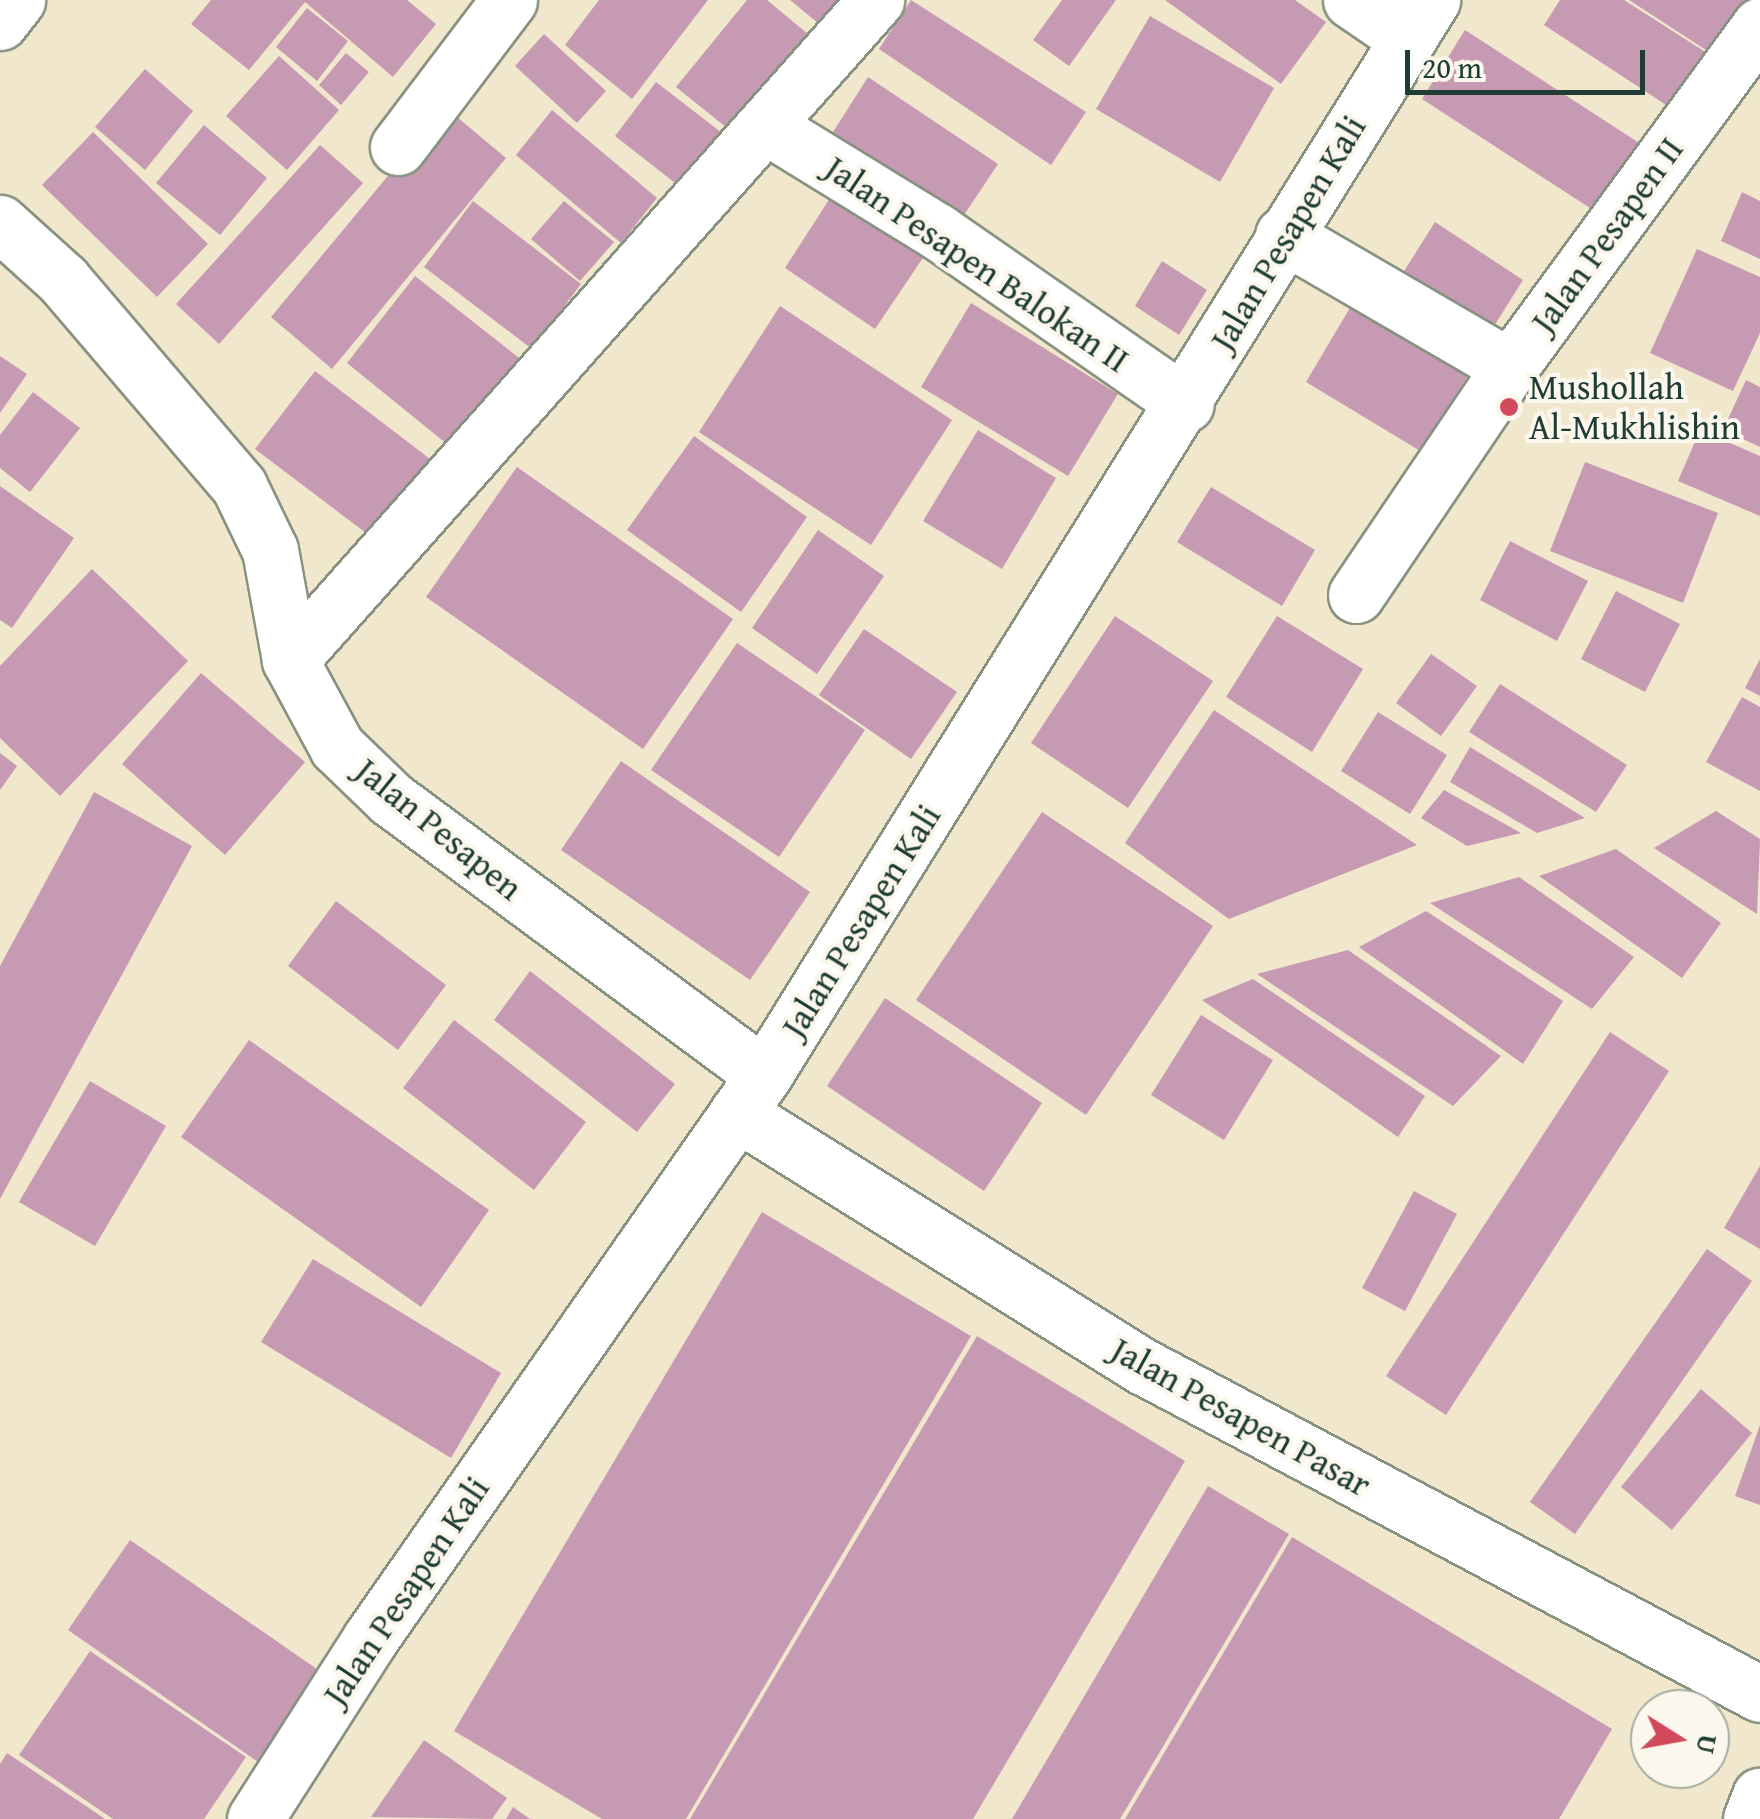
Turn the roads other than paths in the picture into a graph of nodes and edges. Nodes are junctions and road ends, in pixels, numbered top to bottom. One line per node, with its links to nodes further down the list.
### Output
1 (17, 0): 6 (street)
2 (509, 0): 9 (street)
3 (876, 0): 8 (street)
4 (1351, 0): 5 (street)
5 (1420, 20): 11 (street, Jalan Pesapen Kali)
6 (0, 22)
7 (1760, 26): 12 (street, Jalan Pesapen II)
8 (766, 126): 13 (street, Jalan Pesapen Balokan II); 15 (street)
9 (398, 147)
10 (0, 223): 15 (street, Jalan Pesapen)
11 (1283, 235): 12 (street); 13 (street, Jalan Pesapen Kali)
12 (1510, 367): 14 (street, Jalan Pesapen II)
13 (1186, 404): 16 (street, Jalan Pesapen Kali)
14 (1356, 595)
15 (290, 660): 16 (street, Jalan Pesapen)
16 (751, 1094): 17 (street, Jalan Pesapen Pasar); 19 (street, Jalan Pesapen Kali)
17 (1760, 1694)
18 (1760, 1796): 20 (street)
19 (255, 1819)
20 (1751, 1819)

